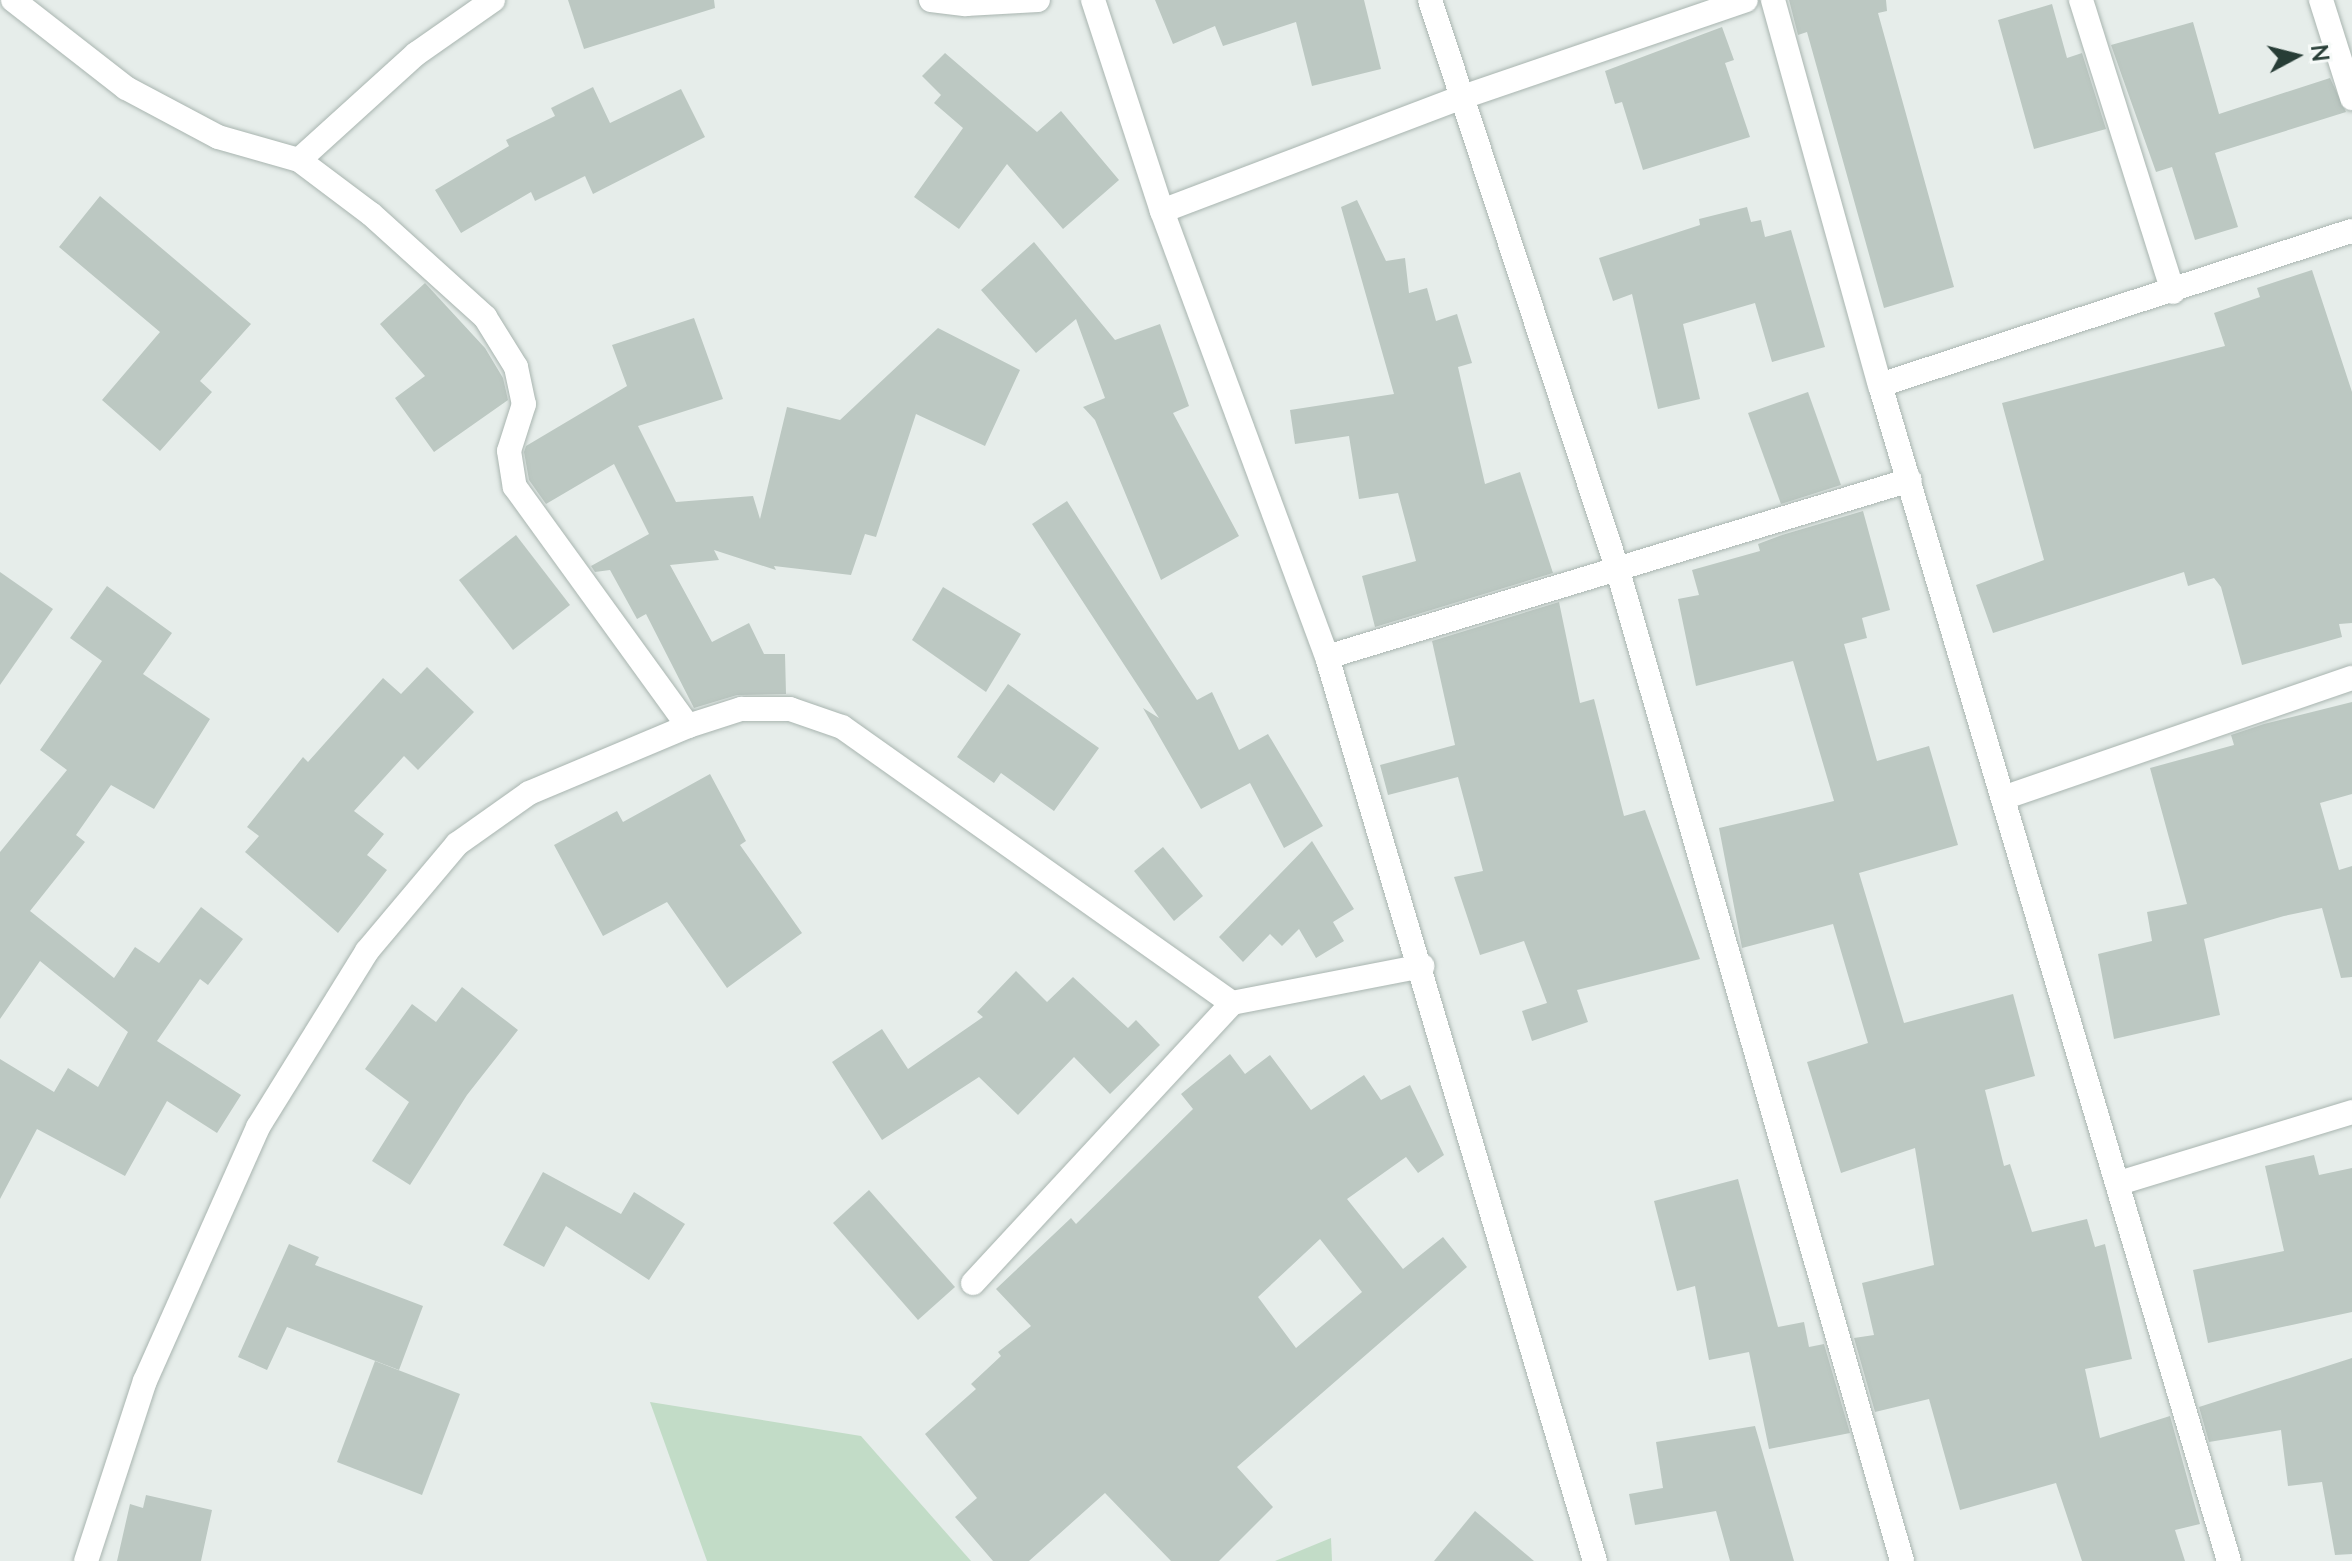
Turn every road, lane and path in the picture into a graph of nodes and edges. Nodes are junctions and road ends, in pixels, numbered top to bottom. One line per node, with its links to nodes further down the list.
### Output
1 (13, 0): 13 (street)
2 (493, 0): 13 (street)
3 (931, 0): 4 (street)
4 (1038, 0)
5 (1093, 0): 14 (street)
6 (1430, 0): 11 (street)
7 (1746, 0): 11 (street)
8 (1773, 0): 17 (street)
9 (2081, 0): 16 (street)
10 (2321, 0): 12 (street)
11 (1460, 98): 14 (street); 19 (street)
12 (2352, 98)
13 (299, 160): 22 (street)
14 (1162, 211): 20 (street)
15 (2352, 231): 16 (street)
16 (2173, 292): 17 (street)
17 (1880, 385): 18 (street)
18 (1910, 480): 19 (street); 23 (street)
19 (1618, 571): 20 (street); 31 (street)
20 (1327, 657): 24 (street)
21 (2352, 678): 23 (street)
22 (688, 726): 25 (street); 29 (street)
23 (2003, 798): 27 (street)
24 (1422, 966): 25 (street); 30 (street)
25 (1232, 1003): 28 (street)
26 (2352, 1112): 27 (street)
27 (2119, 1183): 32 (street)
28 (973, 1283)
29 (86, 1561)
30 (1595, 1561)
31 (1902, 1561)
32 (2229, 1561)

